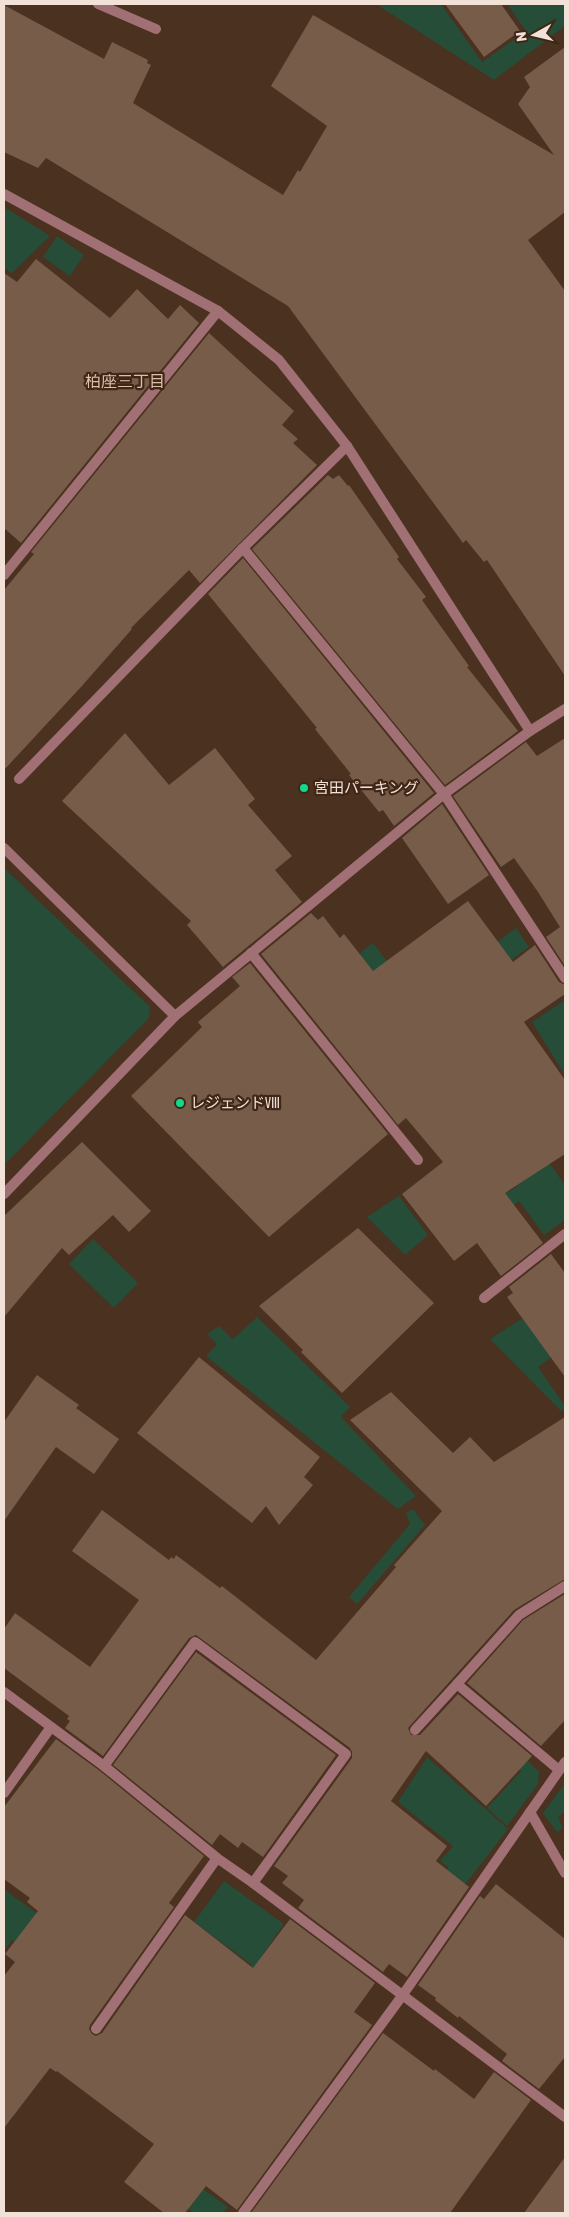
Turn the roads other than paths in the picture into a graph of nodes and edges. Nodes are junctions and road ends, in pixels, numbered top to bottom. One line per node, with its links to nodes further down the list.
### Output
1 (98, 4): 2 (street)
2 (156, 29)
3 (4, 194): 4 (street)
4 (218, 311): 5 (street); 7 (street)
5 (347, 446): 6 (street); 9 (street)
6 (243, 548): 10 (street); 11 (street)
7 (4, 575)
8 (565, 709): 9 (street)
9 (530, 731): 11 (street)
10 (18, 779)
11 (444, 794): 13 (street); 14 (street)
12 (4, 848): 15 (street)
13 (251, 953): 15 (street); 16 (street)
14 (565, 978)
15 (176, 1016): 17 (street)
16 (418, 1160)
17 (4, 1194)
18 (565, 1234): 19 (street)
19 (484, 1298)
20 (565, 1586): 21 (street)
21 (458, 1684): 24 (street); 26 (street)
22 (4, 1692): 23 (street)
23 (51, 1727): 25 (street); 27 (street)
24 (415, 1730)
25 (104, 1766): 29 (street); 31 (street)
26 (562, 1766): 28 (street)
27 (4, 1793)
28 (530, 1812): 30 (street); 32 (street)
29 (217, 1858): 31 (street); 33 (street)
30 (565, 1873)
31 (254, 1883): 32 (street)
32 (402, 1996): 34 (street); 35 (street)
33 (96, 2029)
34 (565, 2117)
35 (243, 2213)

